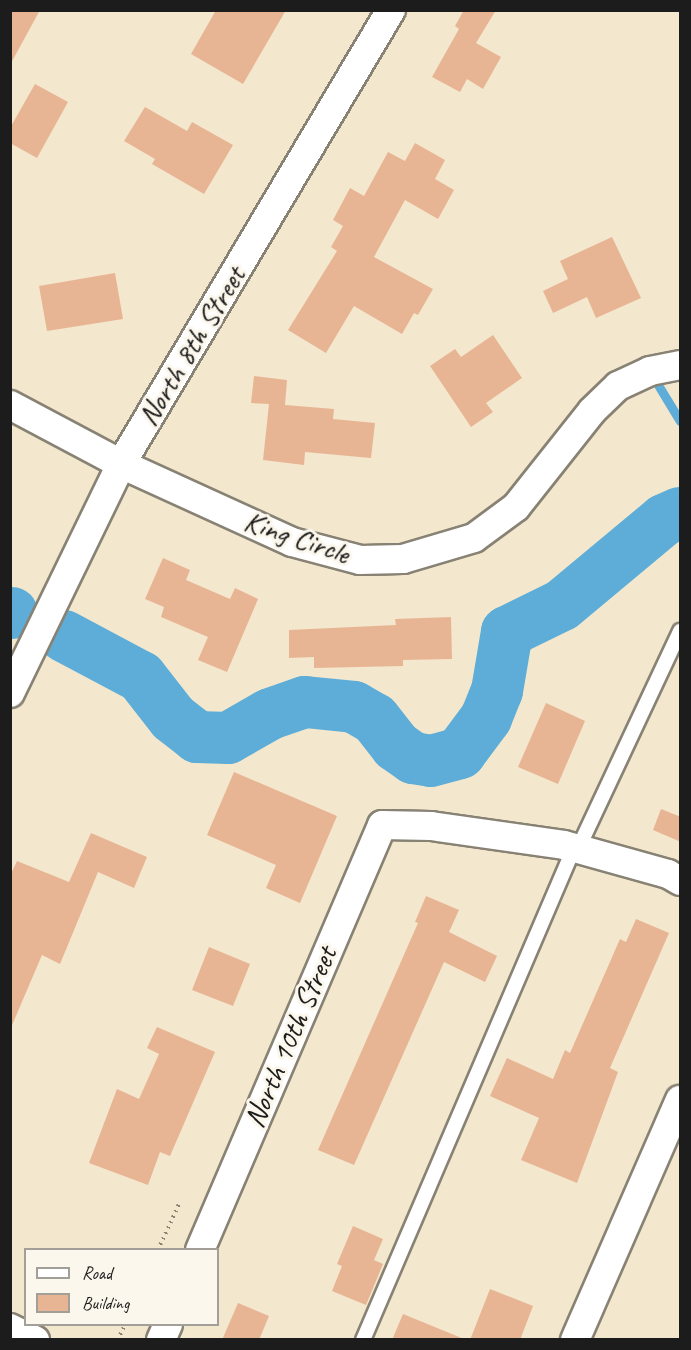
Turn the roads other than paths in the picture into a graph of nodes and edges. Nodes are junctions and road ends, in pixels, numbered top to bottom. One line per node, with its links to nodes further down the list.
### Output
1 (392, 10): 4 (street, North 8th Street)
2 (681, 365): 4 (street, King Circle)
3 (10, 405): 4 (street, King Circle)
4 (121, 464): 6 (street, North 8th Street)
5 (681, 631): 7 (lane)
6 (10, 693)
7 (576, 848): 8 (street); 10 (street, North 10th Street); 15 (lane)
8 (681, 881)
9 (681, 1100): 16 (street)
10 (201, 1248)
11 (167, 1326): 14 (street)
12 (10, 1328): 13 (street)
13 (35, 1340)
14 (161, 1340)
15 (363, 1340)
16 (575, 1340)

